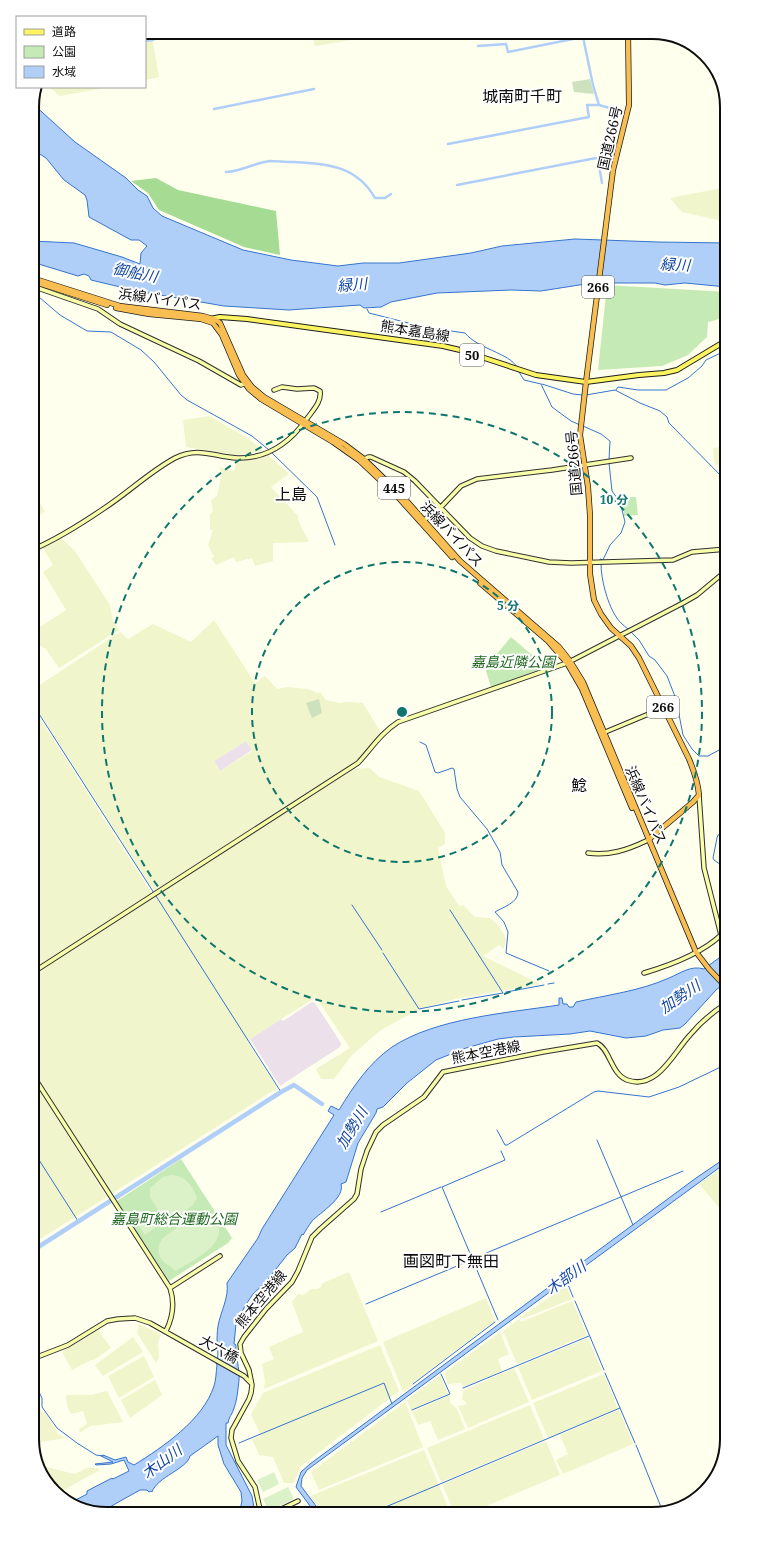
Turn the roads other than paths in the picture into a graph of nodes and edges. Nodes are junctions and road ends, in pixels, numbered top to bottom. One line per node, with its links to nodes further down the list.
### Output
1 (628, 39): 7 (highway, 国道266号 / 266)
2 (39, 280): 5 (highway, 浜線バイパス)
3 (39, 283): 5 (highway, 浜線バイパス)
4 (39, 288): 8 (street)
5 (210, 319): 7 (main road, 熊本嘉島線 / 50); 8 (highway, 浜線バイパス / 445)
6 (720, 344): 7 (main road, 熊本嘉島線 / 50)
7 (586, 382): 13 (highway, 国道266号 / 266)
8 (247, 384): 10 (highway, 浜線バイパス / 445)
9 (274, 390): 10 (street)
10 (304, 422): 12 (highway, 浜線バイパス / 445); 16 (street)
11 (631, 458): 13 (street)
12 (362, 460): 14 (street); 15 (highway, 浜線バイパス / 445)
13 (584, 464): 14 (street); 18 (highway, 国道266号 / 266)
14 (441, 507): 15 (street); 18 (street)
15 (422, 522): 21 (highway, 浜線バイパス / 445)
16 (39, 546)
17 (720, 550): 18 (street)
18 (590, 563): 20 (highway, 国道266号 / 266)
19 (720, 576): 20 (street)
20 (619, 635): 21 (street); 22 (highway, 国道266号 / 266)
21 (569, 662): 23 (highway, 浜線バイパス / 445); 30 (street)
22 (663, 708): 23 (street); 24 (highway, 国道266号 / 266)
23 (602, 733): 25 (highway, 浜線バイパス / 445)
24 (699, 795): 25 (highway); 27 (street)
25 (647, 840): 26 (street); 29 (highway, 浜線バイパス)
26 (588, 853)
27 (720, 931)
28 (720, 936): 29 (street)
29 (695, 950): 31 (street); 32 (highway, 浜線バイパス)
30 (39, 969)
31 (644, 973)
32 (720, 981)
33 (720, 1009): 39 (street, 熊本空港線)
34 (39, 1085): 36 (street)
35 (220, 1256): 36 (street)
36 (170, 1288): 37 (street)
37 (166, 1331): 38 (street, 大六橋); 41 (street, 大六橋)
38 (39, 1356)
39 (243, 1359): 40 (street, 熊本空港線); 41 (street)
40 (249, 1370): 41 (street); 42 (street, 熊本空港線)
41 (244, 1374): 42 (street)
42 (252, 1385): 44 (street, 熊本空港線)
43 (298, 1501): 45 (street)
44 (260, 1507)
45 (286, 1507)

